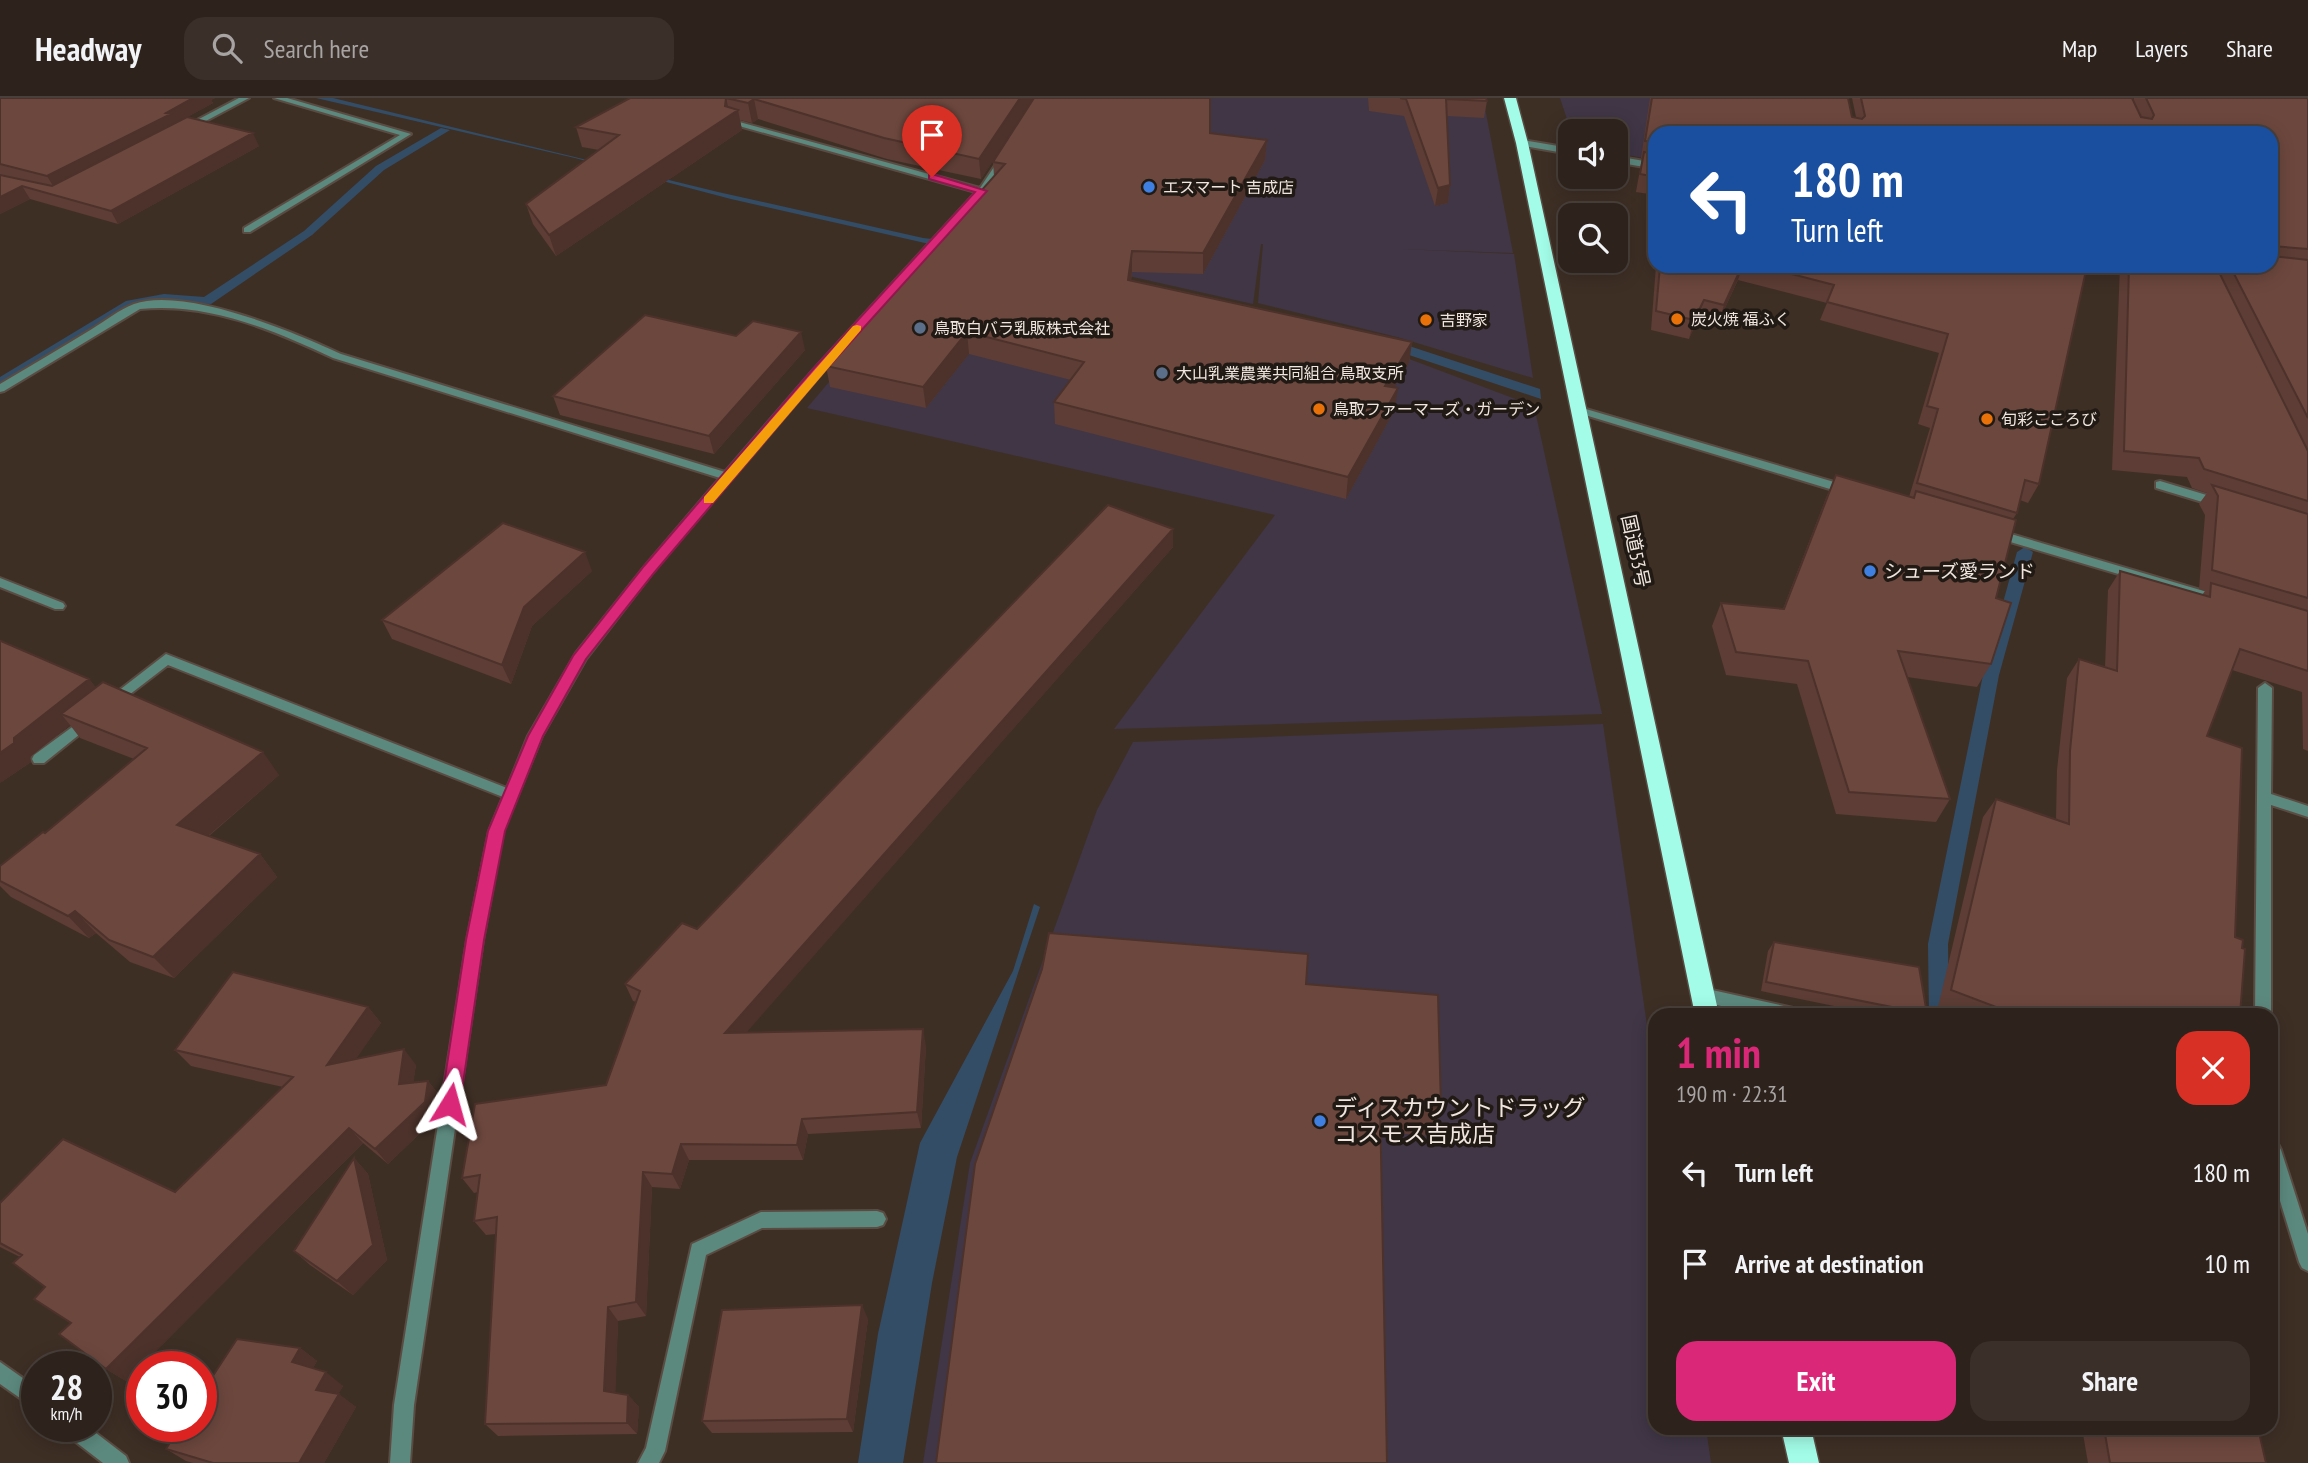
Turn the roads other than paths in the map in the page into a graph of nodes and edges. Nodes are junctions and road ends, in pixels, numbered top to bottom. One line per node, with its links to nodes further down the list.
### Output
1 (246, 98): 5 (street)
2 (278, 98): 12 (street)
3 (1510, 98): 7 (highway, 国道53号)
4 (735, 122): 11 (street)
5 (174, 135)
6 (1015, 140): 11 (street)
7 (1522, 143): 8 (street); 14 (highway, 国道53号)
8 (1558, 149)
9 (1628, 161): 10 (street)
10 (1648, 165)
11 (982, 191): 15 (street)
12 (247, 230)
13 (0, 389): 15 (street)
14 (1579, 410): 17 (street); 28 (highway, 国道53号)
15 (728, 477): 25 (street)
16 (2160, 485): 18 (street)
17 (1858, 493)
18 (2234, 507)
19 (1978, 528): 21 (street)
20 (0, 582): 22 (street)
21 (2231, 603)
22 (58, 606)
23 (2265, 688): 26 (street)
24 (39, 760): 25 (street)
25 (511, 795): 40 (street)
26 (2266, 798): 27 (street); 31 (street)
27 (2308, 812)
28 (1703, 995): 29 (highway, 国道53号); 30 (street)
29 (1706, 1008)
30 (1762, 1008)
31 (2263, 1008)
32 (2278, 1169): 34 (street)
33 (877, 1219): 41 (street)
34 (2308, 1262)
35 (0, 1371): 36 (street)
36 (21, 1387)
37 (1798, 1435): 42 (highway)
38 (92, 1442): 39 (street)
39 (119, 1463)
40 (400, 1463)
41 (648, 1463)
42 (1804, 1463)

